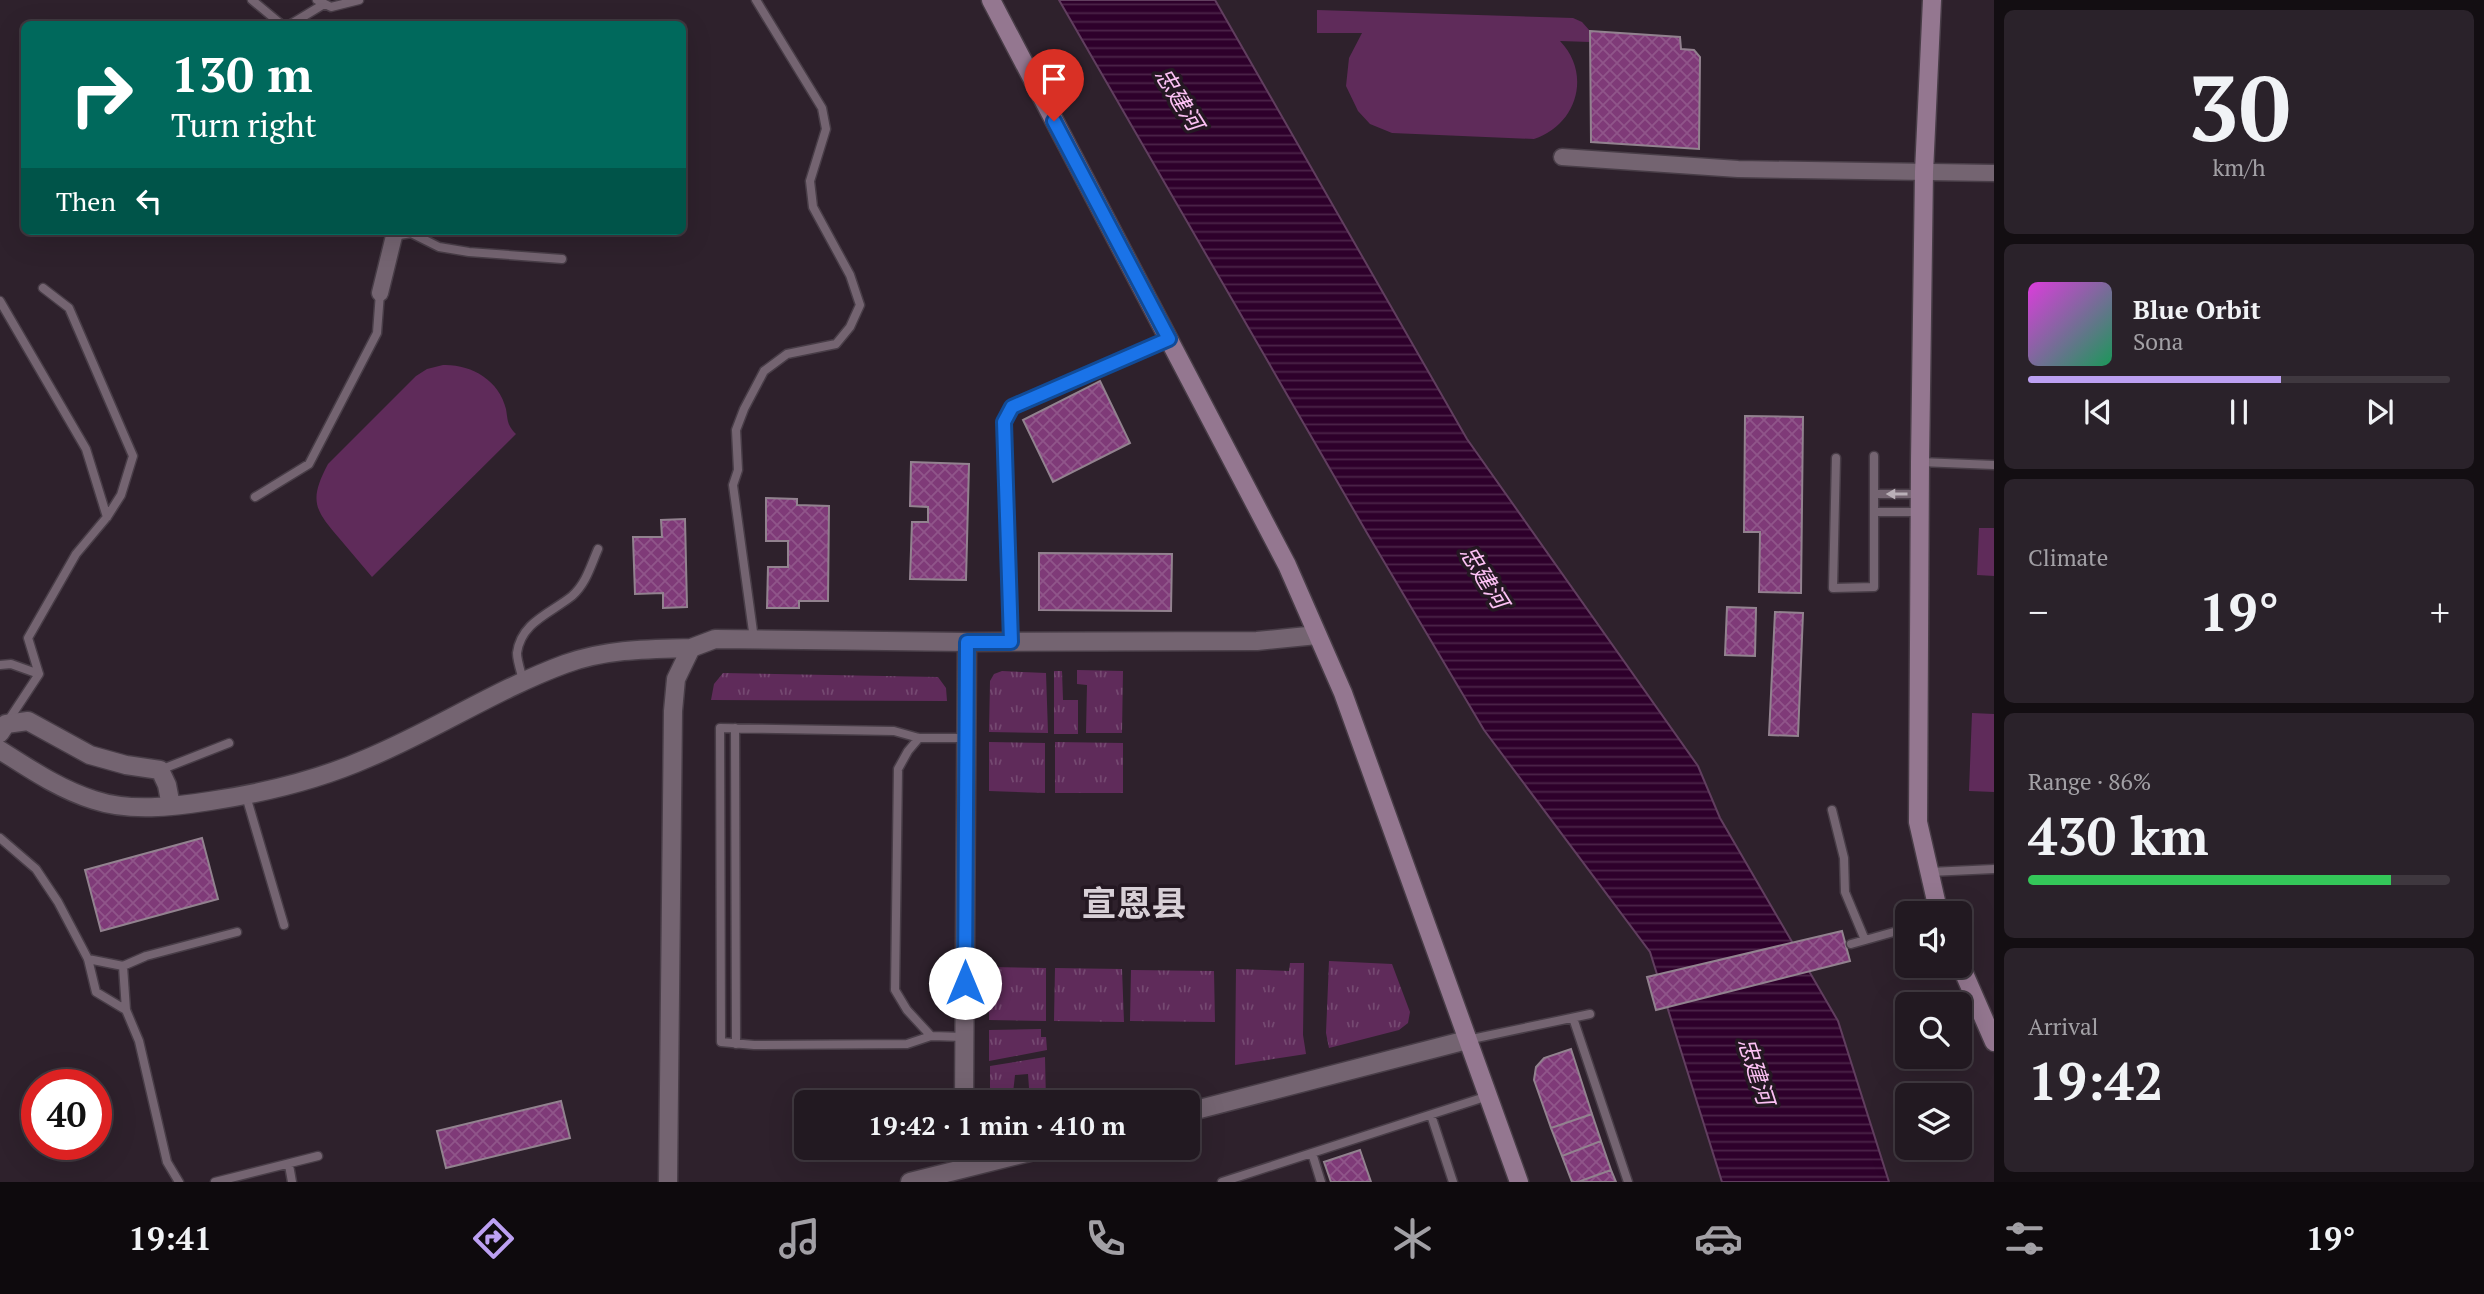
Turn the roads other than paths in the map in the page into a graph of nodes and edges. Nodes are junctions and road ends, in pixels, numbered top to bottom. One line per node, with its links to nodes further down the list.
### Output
1 (251, 0): 7 (lane)
2 (359, 0): 6 (lane)
3 (756, 0): 31 (lane)
4 (991, 0): 19 (main road)
5 (1932, 0): 10 (main road)
6 (320, 2): 8 (lane)
7 (277, 21)
8 (295, 21)
9 (1562, 157): 10 (street)
10 (1924, 172): 11 (street); 22 (main road)
11 (1994, 173)
12 (393, 235): 16 (street)
13 (415, 235): 14 (lane)
14 (562, 259)
15 (43, 288): 28 (lane)
16 (380, 293): 25 (lane)
17 (0, 301): 18 (lane)
18 (3, 312): 28 (lane)
19 (1169, 339): 30 (main road); 33 (lane)
20 (1874, 456): 24 (lane)
21 (1836, 458): 27 (lane)
22 (1920, 462): 23 (lane); 26 (main road)
23 (1994, 465)
24 (1874, 494): 26 (lane, one-way to 24); 27 (lane)
25 (255, 497)
26 (1920, 503): 27 (lane); 50 (main road)
27 (1874, 512)
28 (107, 517): 36 (lane)
29 (598, 548): 37 (lane)
30 (1317, 635): 33 (street); 65 (main road)
31 (754, 639): 32 (street); 34 (street)
32 (967, 642): 33 (street); 41 (street)
33 (1011, 642)
34 (691, 648): 37 (street); 81 (street)
35 (0, 665): 36 (lane)
36 (39, 674): 38 (lane)
37 (524, 683): 45 (street)
38 (3, 728): 44 (street)
39 (735, 728): 40 (lane); 67 (lane); 67 (lane)
40 (919, 738): 41 (lane); 63 (lane)
41 (966, 738): 64 (street)
42 (229, 743): 44 (lane)
43 (0, 750): 46 (street)
44 (160, 771): 46 (street)
45 (246, 796): 46 (street); 52 (lane)
46 (162, 807)
47 (1832, 810): 55 (lane)
48 (0, 838): 57 (lane)
49 (1994, 869): 50 (lane)
50 (1930, 872): 51 (main road)
51 (1936, 901)
52 (284, 925)
53 (237, 932): 58 (lane)
54 (1895, 932): 55 (lane)
55 (1865, 940): 56 (lane)
56 (1851, 944)
57 (88, 959): 58 (lane); 60 (lane)
58 (123, 966): 60 (lane)
59 (1966, 978): 66 (main road)
60 (125, 1010): 78 (lane)
61 (1590, 1014): 62 (lane)
62 (1573, 1018): 65 (lane); 87 (lane)
63 (931, 1036): 64 (lane); 67 (lane)
64 (964, 1037): 68 (street)
65 (1467, 1040): 69 (main road); 70 (street)
66 (1994, 1042)
67 (737, 1044)
68 (964, 1090)
69 (1488, 1096): 71 (lane); 86 (main road)
70 (1200, 1109)
71 (1431, 1115): 72 (lane); 85 (lane)
72 (1311, 1153): 83 (lane); 84 (lane)
73 (318, 1156): 76 (lane)
74 (968, 1160): 77 (street)
75 (997, 1160): 77 (street)
76 (289, 1165): 79 (lane); 80 (lane)
77 (968, 1167): 82 (street)
78 (179, 1182)
79 (215, 1182)
80 (292, 1182)
81 (668, 1182)
82 (909, 1182)
83 (1222, 1182)
84 (1321, 1182)
85 (1454, 1182)
86 (1519, 1182)
87 (1628, 1182)

